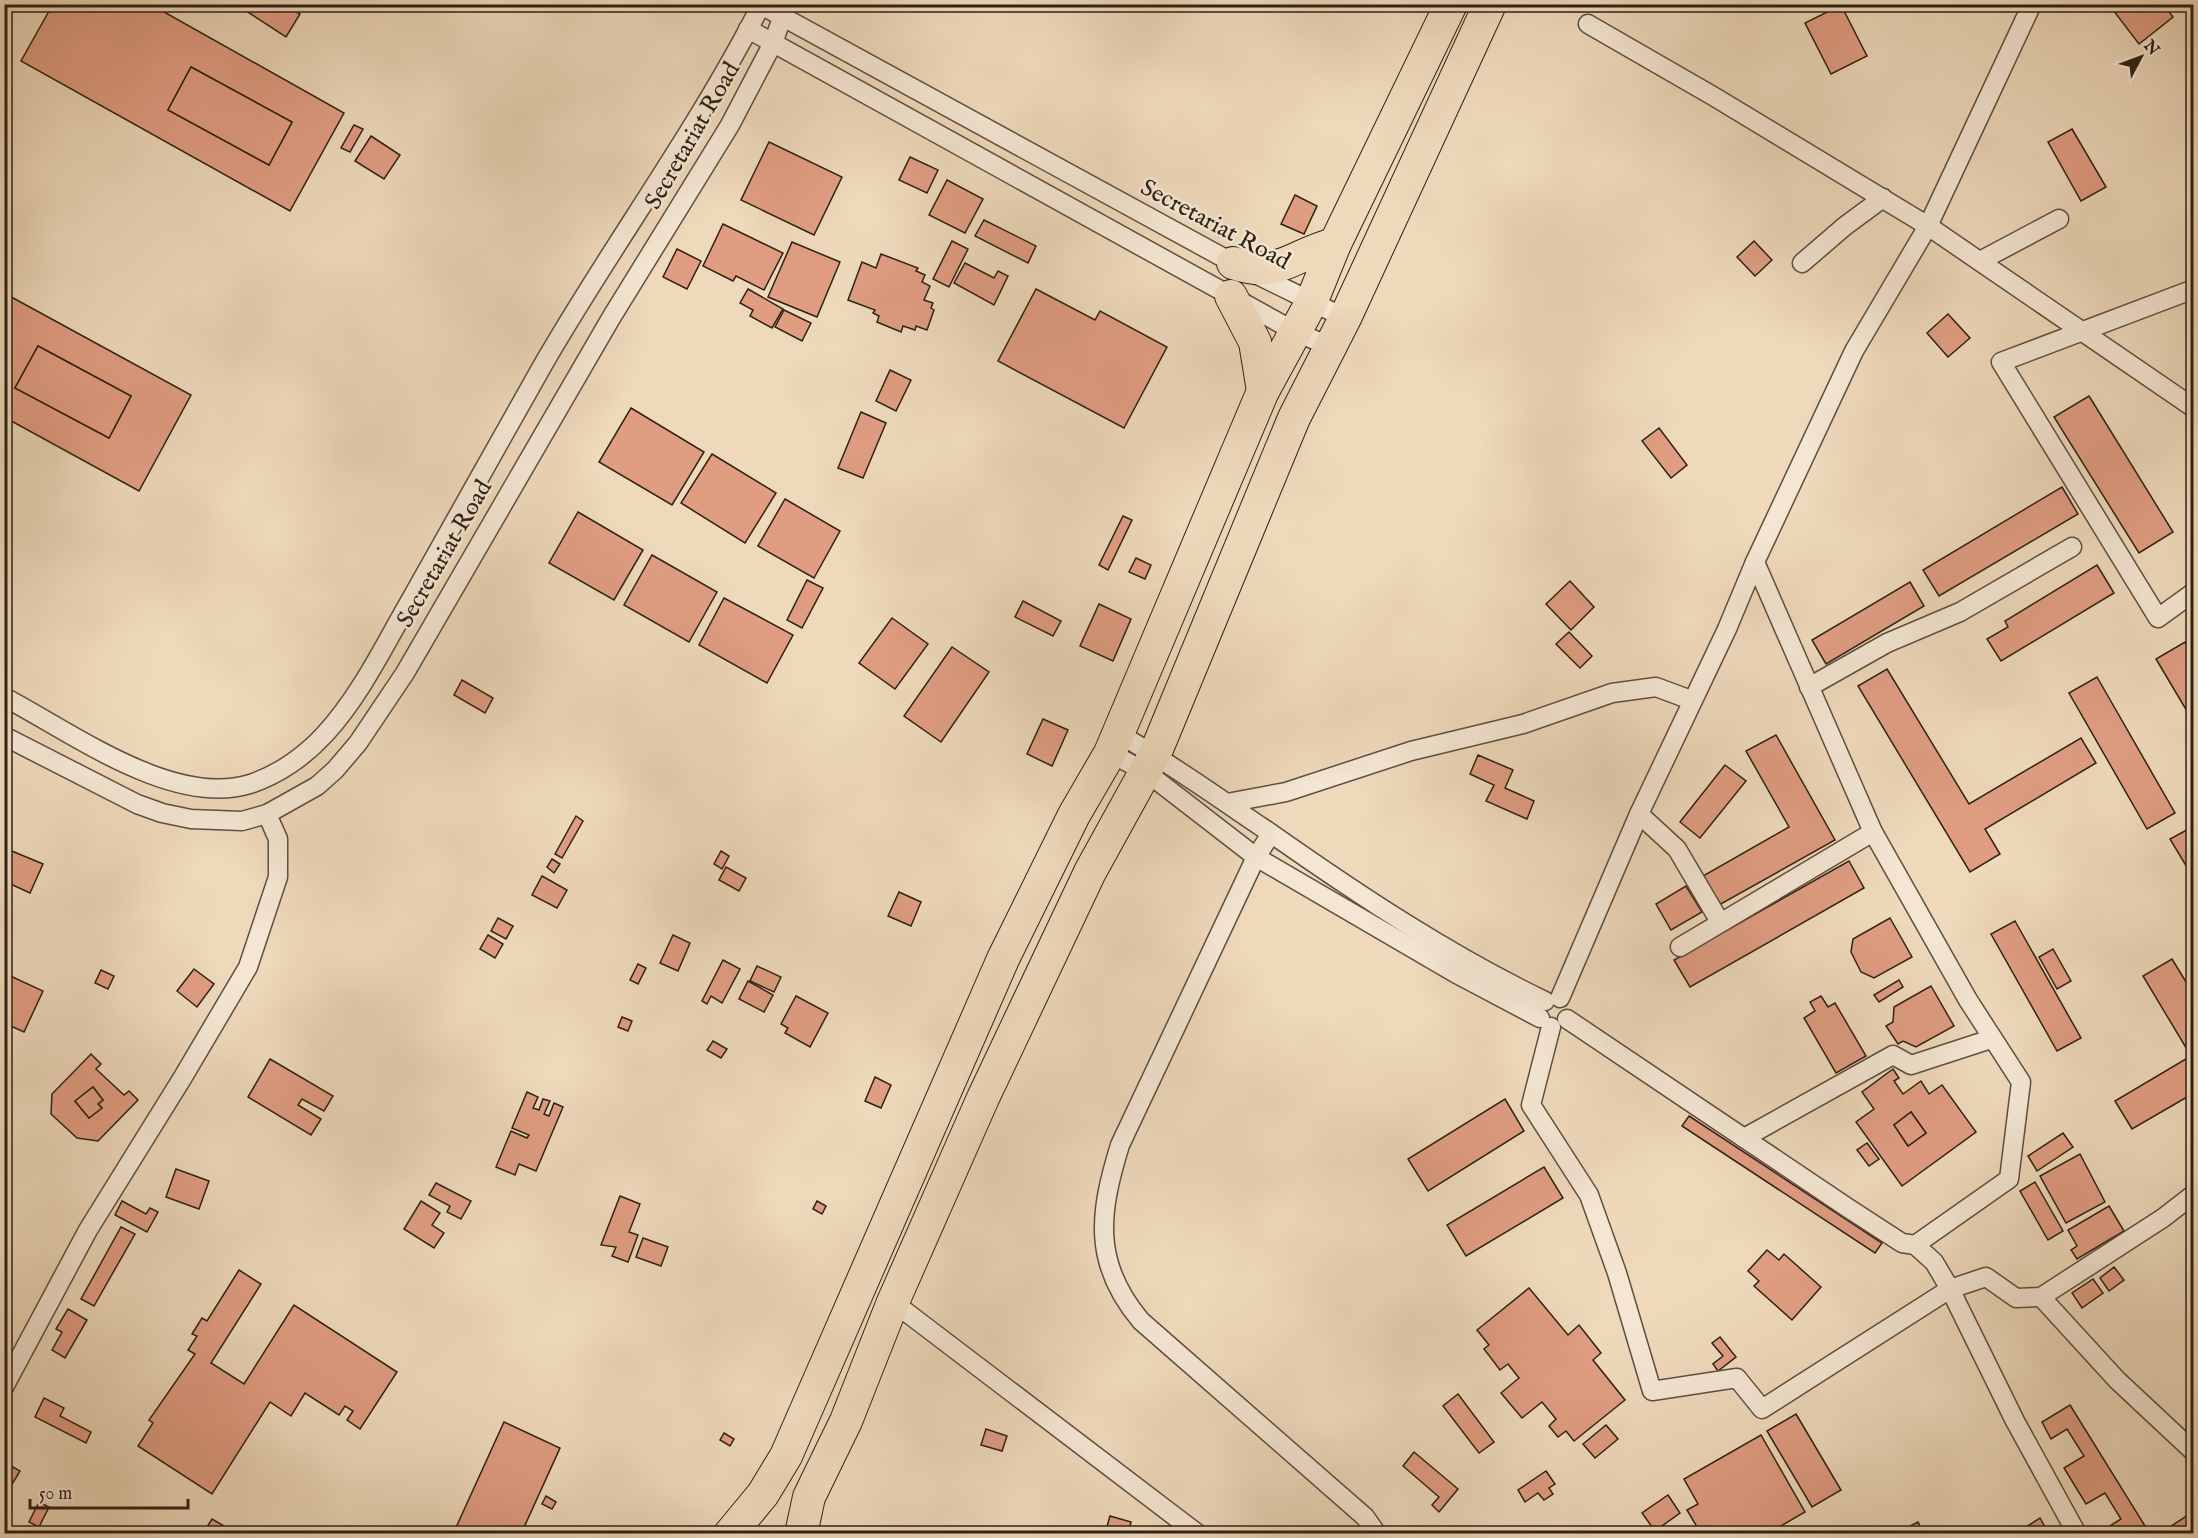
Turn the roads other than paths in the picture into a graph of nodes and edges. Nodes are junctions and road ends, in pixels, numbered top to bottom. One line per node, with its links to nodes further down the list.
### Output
1 (1451, 4): 11 (highway)
2 (1490, 4): 18 (highway)
3 (2032, 4): 10 (street)
4 (784, 10): 6 (street, Secretariat Road); 7 (street, Secretariat Road); 13 (street, Secretariat Road)
5 (1588, 24): 8 (street)
6 (748, 29): 7 (street); 28 (street, Secretariat Road)
7 (773, 43): 16 (street); 34 (street, Secretariat Road)
8 (1883, 198): 10 (street); 14 (street)
9 (2059, 219): 12 (street)
10 (1928, 226): 12 (street); 25 (street)
11 (1335, 244): 13 (highway); 17 (highway)
12 (1980, 261): 20 (street)
13 (1233, 262): 17 (street, Secretariat Road)
14 (1802, 263)
15 (2193, 289): 20 (street)
16 (1231, 296): 19 (street); 22 (highway)
17 (1311, 303): 18 (street, Secretariat Road); 19 (highway)
18 (1345, 318): 21 (highway)
19 (1294, 332): 21 (street); 22 (highway)
20 (2082, 332): 23 (street); 26 (street)
21 (1331, 347): 32 (highway)
22 (1263, 391): 31 (highway)
23 (2193, 408)
24 (2072, 547): 27 (street)
25 (1755, 562): 27 (street); 29 (street)
26 (2193, 592)
27 (1809, 687): 36 (street)
28 (4, 697)
29 (1691, 700): 33 (street); 35 (street)
30 (4, 736): 34 (street, Secretariat Road)
31 (1115, 743): 32 (street); 51 (highway)
32 (1150, 763): 33 (street); 38 (street); 48 (highway)
33 (1227, 803): 37 (street)
34 (267, 814): 49 (street)
35 (1639, 814): 39 (street); 41 (street)
36 (1873, 832): 39 (street); 42 (street)
37 (1271, 834): 38 (street); 41 (street)
38 (1256, 857): 41 (street); 54 (street)
39 (1720, 922): 40 (street)
40 (1680, 947)
41 (1553, 1013): 43 (street); 46 (street)
42 (1991, 1039): 43 (street); 45 (street)
43 (1744, 1138): 45 (street)
44 (2193, 1194): 47 (street)
45 (1915, 1245): 46 (street)
46 (1950, 1289): 47 (street); 55 (street)
47 (2041, 1297): 50 (street)
48 (893, 1302): 52 (highway); 53 (street)
49 (4, 1387)
50 (2193, 1452)
51 (730, 1533)
52 (801, 1533)
53 (1198, 1533)
54 (1377, 1533)
55 (2077, 1533)

